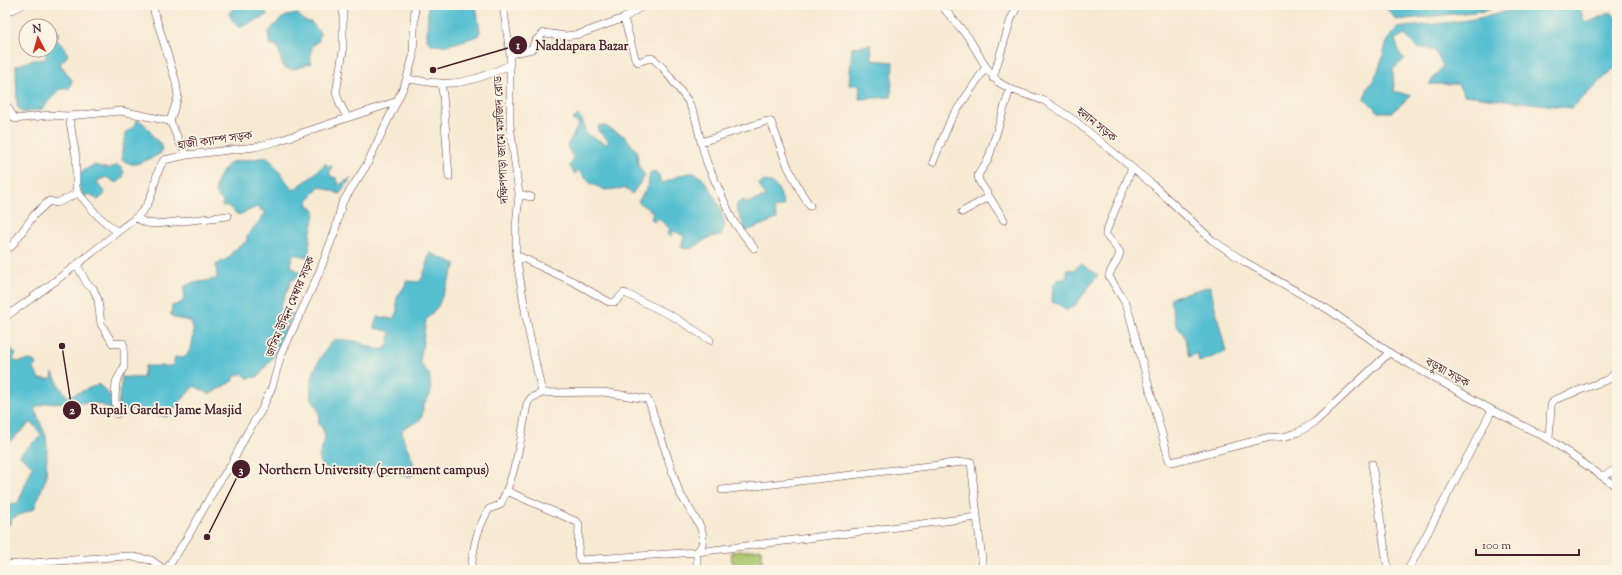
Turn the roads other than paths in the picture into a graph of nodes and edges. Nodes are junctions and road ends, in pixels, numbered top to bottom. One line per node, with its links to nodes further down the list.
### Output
1 (8, 5): 2 (street)
2 (22, 5)
3 (152, 5): 22 (street)
4 (343, 5): 21 (street)
5 (415, 5): 15 (street, জসিম উদ্দিন মেম্বার সড়ক)
6 (503, 5): 11 (street, দক্ষিণপাড়া জামে মসজিদ রোড)
7 (644, 5): 10 (street)
8 (941, 5): 13 (street, হলান সড়ক)
9 (1018, 5): 14 (street)
10 (624, 18): 11 (street); 23 (street)
11 (510, 54): 12 (street, দক্ষিণপাড়া জামে মসজিদ রোড)
12 (509, 65): 16 (street); 29 (street, দক্ষিণপাড়া জামে মসজিদ রোড)
13 (986, 67): 14 (street, হলান সড়ক); 25 (street)
14 (993, 78): 17 (street, হলান সড়ক)
15 (407, 79): 16 (street); 18 (street, জসিম উদ্দিন মেম্বার সড়ক)
16 (441, 83): 27 (street)
17 (1010, 89): 26 (street, হলান সড়ক); 31 (street)
18 (395, 102): 21 (street, হাজী ক্যাম্প সড়ক); 60 (street, জসিম উদ্দিন মেম্বার সড়ক)
19 (5, 103): 20 (street)
20 (69, 116): 22 (street); 28 (street)
21 (347, 117): 24 (street, হাজী ক্যাম্প সড়ক)
22 (170, 121): 24 (street)
23 (701, 142): 32 (street); 39 (street)
24 (187, 155): 35 (street, হাজী ক্যাম্প সড়ক)
25 (933, 162)
26 (1132, 168): 41 (street, হলান সড়ক); 45 (street)
27 (449, 178)
28 (78, 193): 37 (street); 38 (street)
29 (519, 194): 30 (street); 40 (street, দক্ষিণপাড়া জামে মসজিদ রোড)
30 (531, 197)
31 (989, 197): 33 (street); 36 (street)
32 (810, 206)
33 (962, 212)
34 (228, 216): 35 (street)
35 (136, 218): 37 (street, হাজী ক্যাম্প সড়ক)
36 (1004, 220)
37 (117, 232): 42 (street, হাজী ক্যাম্প সড়ক)
38 (11, 247)
39 (754, 248)
40 (516, 255): 44 (street); 47 (street, দক্ষিণপাড়া জামে মসজিদ রোড)
41 (1245, 262): 45 (street, বড়ুয়া সড়ক)
42 (78, 265): 43 (street, হাজী ক্যাম্প সড়ক); 49 (street)
43 (5, 317)
44 (710, 340)
45 (1389, 353): 48 (street, বড়ুয়া সড়ক)
46 (1617, 372): 50 (street)
47 (542, 393): 56 (street); 58 (street)
48 (1492, 410): 50 (street, বড়ুয়া সড়ক); 65 (street)
49 (117, 414)
50 (1550, 439): 53 (street, বড়ুয়া সড়ক)
51 (1372, 464): 64 (street)
52 (1617, 469): 53 (street)
53 (1603, 476): 54 (street, বড়ুয়া সড়ক)
54 (1617, 487)
55 (722, 490): 57 (street)
56 (507, 491): 58 (street); 61 (street)
57 (977, 517): 58 (street); 63 (street)
58 (697, 552): 62 (street)
59 (5, 565): 60 (street)
60 (165, 570)
61 (471, 570)
62 (697, 570)
63 (983, 570)
64 (1388, 570)
65 (1408, 570)

